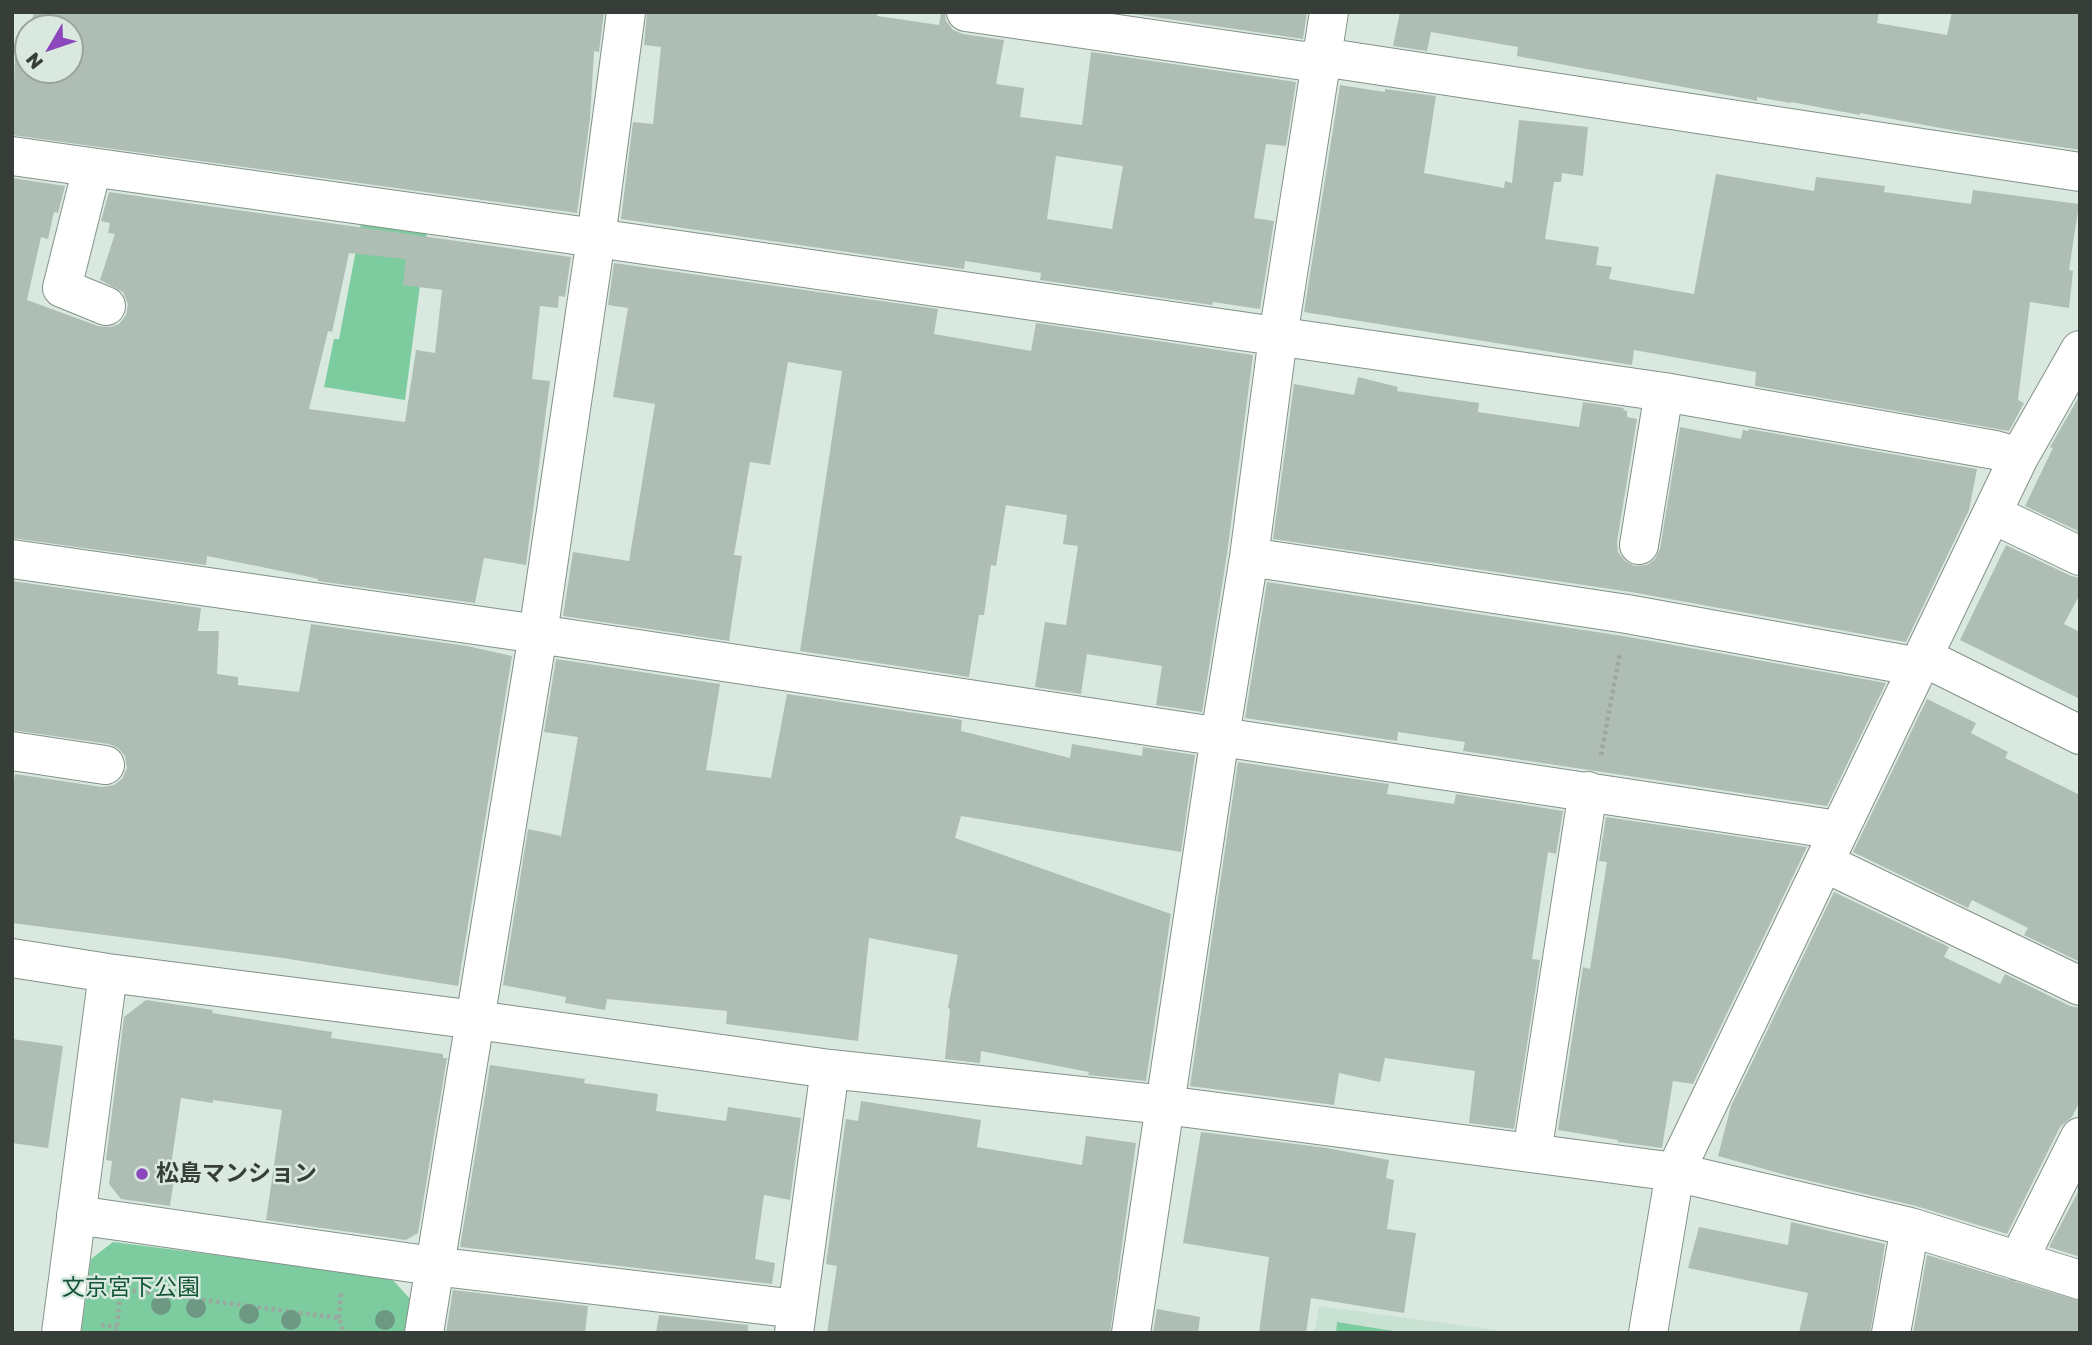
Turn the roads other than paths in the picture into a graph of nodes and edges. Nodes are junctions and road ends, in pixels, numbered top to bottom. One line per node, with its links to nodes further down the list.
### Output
1 (626, 12): 8 (street)
2 (966, 12): 4 (street)
3 (1329, 12): 4 (street)
4 (1322, 57): 7 (street); 10 (street)
5 (12, 156): 6 (street)
6 (92, 168): 8 (street); 9 (street)
7 (2080, 172)
8 (596, 238): 10 (street); 19 (street)
9 (106, 306)
10 (1278, 337): 12 (street); 17 (street)
11 (2080, 350): 13 (street)
12 (1664, 392): 13 (street); 15 (street)
13 (2019, 457): 14 (street)
14 (1992, 514): 16 (street); 20 (street)
15 (1639, 545)
16 (2080, 556)
17 (1250, 557): 20 (street); 22 (street)
18 (12, 559): 19 (street)
19 (538, 634): 22 (street); 30 (street)
20 (1926, 662): 21 (street); 26 (street)
21 (2080, 735)
22 (1220, 736): 25 (street); 32 (street)
23 (12, 751): 24 (street)
24 (105, 765)
25 (1591, 792): 26 (street); 34 (street)
26 (1832, 846): 29 (street); 35 (street)
27 (12, 957): 28 (street)
28 (108, 973): 30 (street); 36 (street)
29 (2080, 985)
30 (476, 1020): 31 (street); 39 (street)
31 (830, 1069): 32 (street); 41 (street)
32 (1165, 1105): 34 (street); 44 (street)
33 (2080, 1137): 38 (street)
34 (1532, 1153): 35 (street)
35 (1675, 1172): 37 (street); 45 (street)
36 (76, 1215): 39 (street); 42 (street)
37 (1910, 1227): 38 (street); 46 (street)
38 (2018, 1261): 40 (street)
39 (433, 1266): 41 (street); 43 (street)
40 (2080, 1280)
41 (795, 1321)
42 (61, 1333)
43 (424, 1333)
44 (1131, 1333)
45 (1648, 1333)
46 (1891, 1333)

